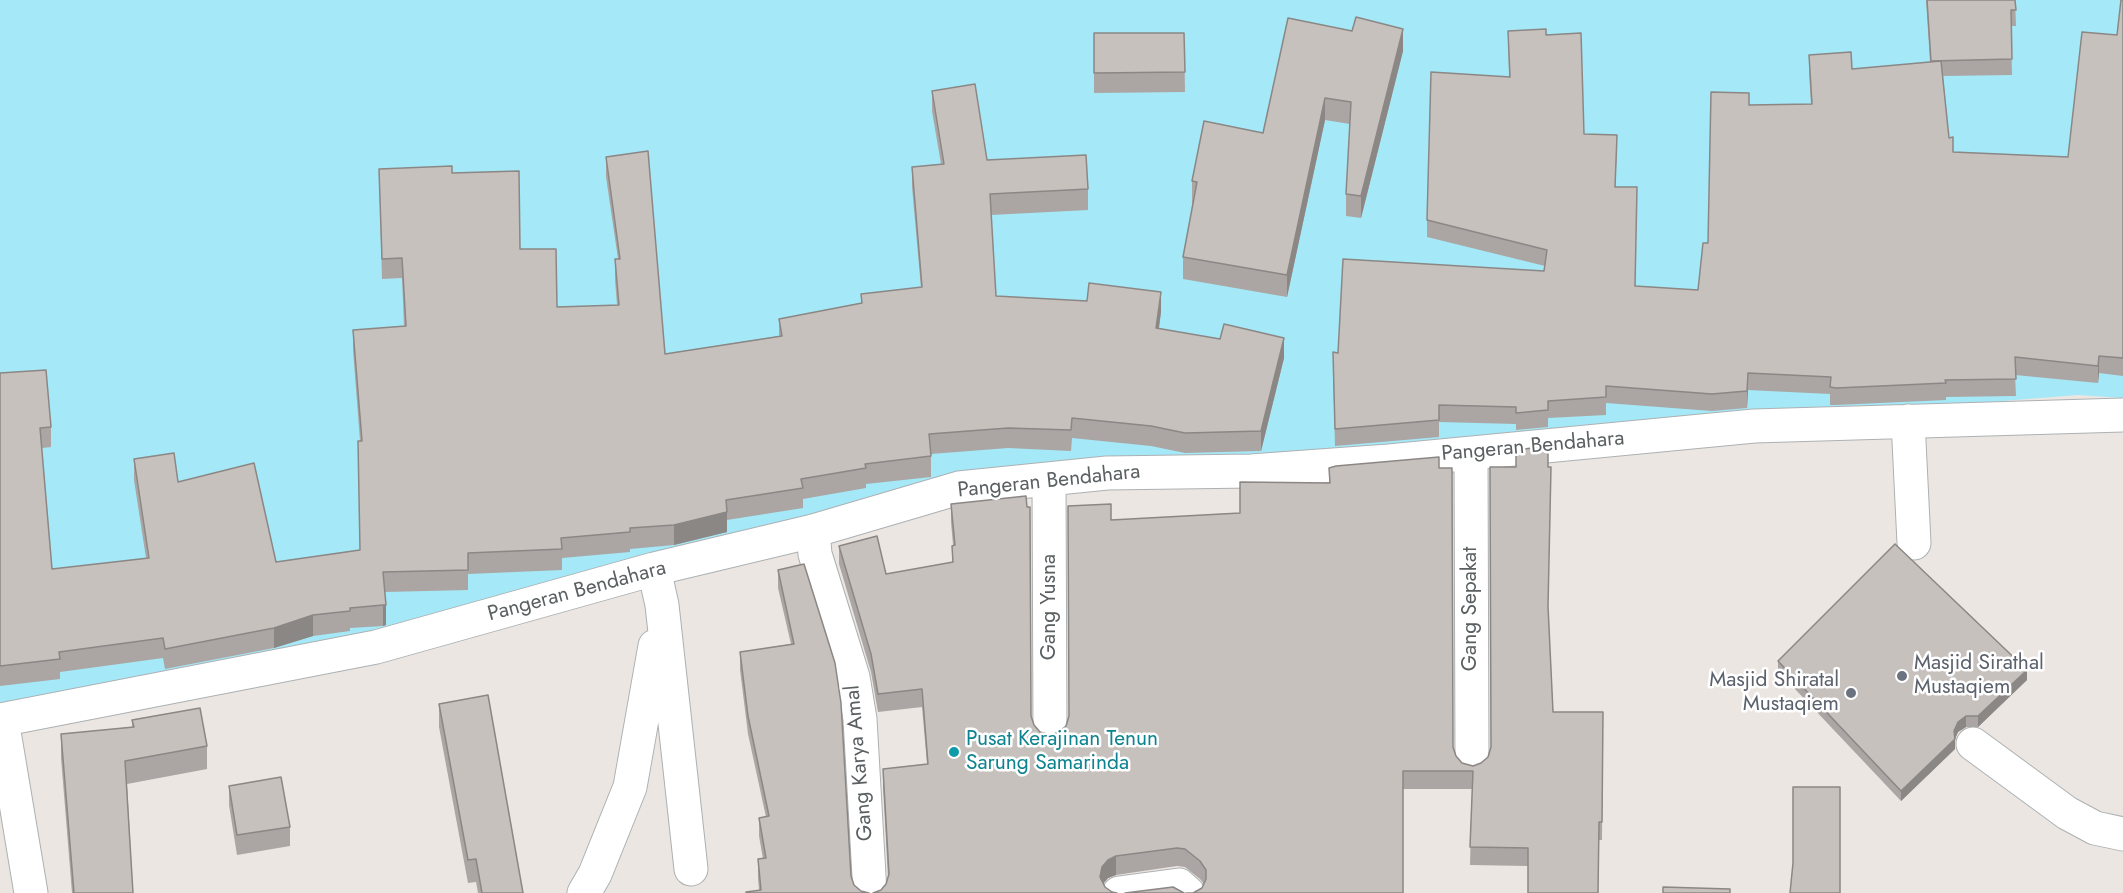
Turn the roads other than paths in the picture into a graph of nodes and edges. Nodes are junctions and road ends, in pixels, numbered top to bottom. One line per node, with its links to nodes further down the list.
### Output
1 (2123, 415): 2 (street, Pangeran Bendahara)
2 (1908, 421): 3 (street, Pangeran Bendahara); 6 (street)
3 (1471, 453): 4 (street, Pangeran Bendahara); 12 (street, Gang Sepakat)
4 (1049, 480): 5 (street, Pangeran Bendahara); 10 (street, Gang Yusna)
5 (813, 531): 7 (street, Pangeran Bendahara); 17 (street, Gang Karya Amal)
6 (1914, 543)
7 (654, 569): 8 (street); 9 (street, Pangeran Bendahara)
8 (662, 605): 14 (street); 16 (street)
9 (1, 720): 15 (street)
10 (1050, 734)
11 (1973, 744): 13 (street)
12 (1472, 765)
13 (2122, 833)
14 (691, 869)
15 (31, 893)
16 (584, 893)
17 (870, 893)
18 (1119, 893): 19 (street)
19 (1188, 893)

